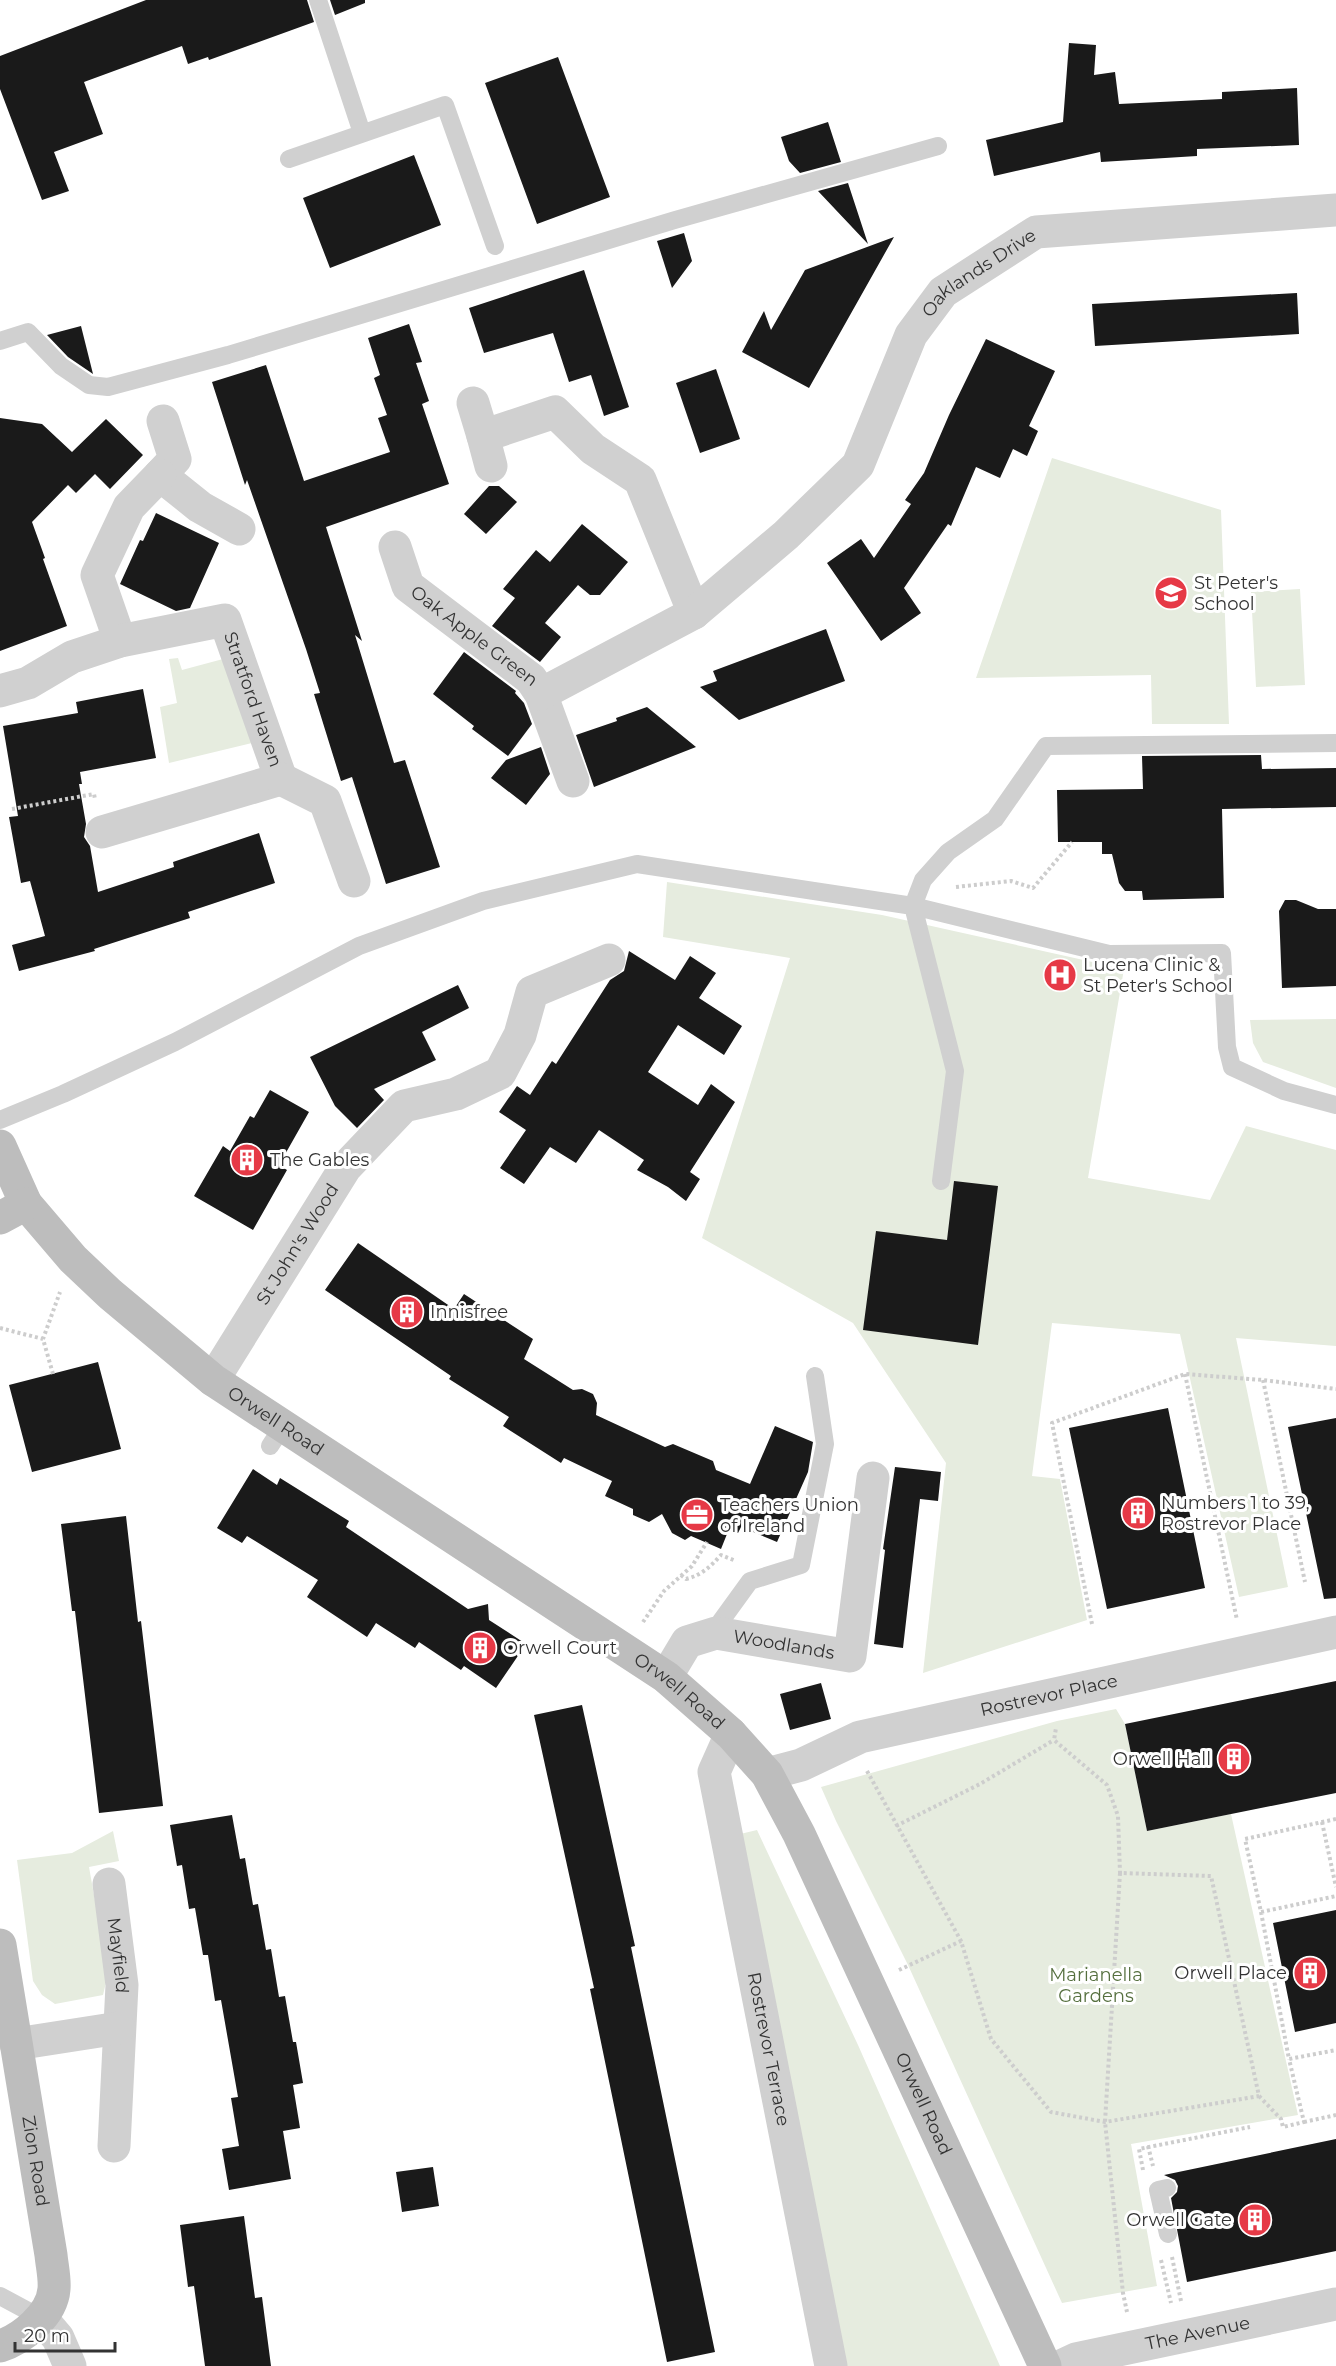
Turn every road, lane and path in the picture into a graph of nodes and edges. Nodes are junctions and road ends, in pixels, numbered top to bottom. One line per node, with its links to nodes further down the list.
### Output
1 (318, 0): 2 (lane)
2 (362, 133): 4 (lane); 6 (lane)
3 (939, 146): 7 (lane)
4 (289, 159)
5 (1336, 210): 12 (street, Oaklands Drive)
6 (495, 246)
7 (0, 341)
8 (472, 403): 14 (street)
9 (163, 421): 10 (street)
10 (160, 475): 11 (street); 15 (street)
11 (239, 529)
12 (786, 535): 14 (street, Oak Apple Green)
13 (395, 547): 17 (street, Oak Apple Green)
14 (694, 613): 17 (street, Oak Apple Green)
15 (120, 641): 16 (street, Stratford Haven); 19 (street, Stratford Haven)
16 (14, 687)
17 (541, 694): 20 (street, Oak Apple Green)
18 (1336, 743): 26 (lane)
19 (280, 779): 22 (street, Stratford Haven); 24 (street, Stratford Haven)
20 (573, 781)
21 (12, 809): 22 (path)
22 (102, 832)
23 (1072, 842): 25 (path)
24 (354, 880)
25 (946, 888)
26 (913, 906): 28 (lane); 29 (lane); 31 (lane)
27 (609, 960): 39 (street, St John's Wood)
28 (1336, 1105)
29 (0, 1120)
30 (0, 1146): 32 (street, Orwell Road)
31 (941, 1181)
32 (13, 1211): 39 (street, Orwell Road)
33 (62, 1286): 35 (path)
34 (0, 1328): 35 (path)
35 (43, 1339): 36 (path)
36 (53, 1374)
37 (1185, 1374): 40 (path); 47 (path); 51 (path)
38 (815, 1376): 45 (lane)
39 (213, 1380): 50 (street, Orwell Road)
40 (1263, 1380): 41 (path); 46 (path)
41 (1336, 1389)
42 (873, 1478): 49 (street, Woodlands)
43 (707, 1542): 44 (path)
44 (681, 1575): 45 (path); 50 (path)
45 (750, 1581): 49 (lane)
46 (1305, 1582)
47 (1092, 1624)
48 (1336, 1632): 51 (street, Rostrevor Place)
49 (716, 1633): 52 (street, Woodlands)
50 (624, 1650): 52 (street, Orwell Road)
51 (1244, 1652): 57 (street, Rostrevor Place)
52 (666, 1677): 54 (street, Orwell Road)
53 (1057, 1721): 55 (path)
54 (731, 1734): 57 (street, Orwell Road); 90 (street, Rostrevor Terrace)
55 (1054, 1740): 60 (path); 61 (path)
56 (867, 1773): 60 (path)
57 (767, 1774): 91 (street, Orwell Road)
58 (1336, 1820): 59 (path)
59 (1322, 1822): 63 (path); 65 (path)
60 (897, 1826): 66 (path)
61 (1120, 1873): 73 (path); 75 (path)
62 (109, 1884): 69 (street, Mayfield)
63 (1336, 1887)
64 (1336, 1896): 65 (path)
65 (1261, 1912): 72 (path)
66 (961, 1941): 68 (path); 75 (path)
67 (0, 1945): 70 (street, Zion Road)
68 (897, 1971)
69 (119, 2028): 70 (street); 77 (street, Mayfield)
70 (16, 2044): 87 (street, Zion Road)
71 (1336, 2050): 72 (path)
72 (1290, 2059): 76 (path)
73 (1259, 2096): 75 (path); 76 (path)
74 (1336, 2115): 76 (path)
75 (1105, 2122): 86 (path)
76 (1304, 2122)
77 (114, 2146)
78 (1167, 2188): 79 (lane)
79 (1168, 2234)
80 (1178, 2283): 83 (path)
81 (1166, 2284): 84 (path)
82 (0, 2296): 87 (lane)
83 (1181, 2301)
84 (1171, 2303)
85 (1336, 2304): 92 (street, The Avenue)
86 (1127, 2312)
87 (41, 2318): 88 (street); 89 (street)
88 (0, 2346)
89 (70, 2366)
90 (831, 2366)
91 (1045, 2366)
92 (1061, 2366)

